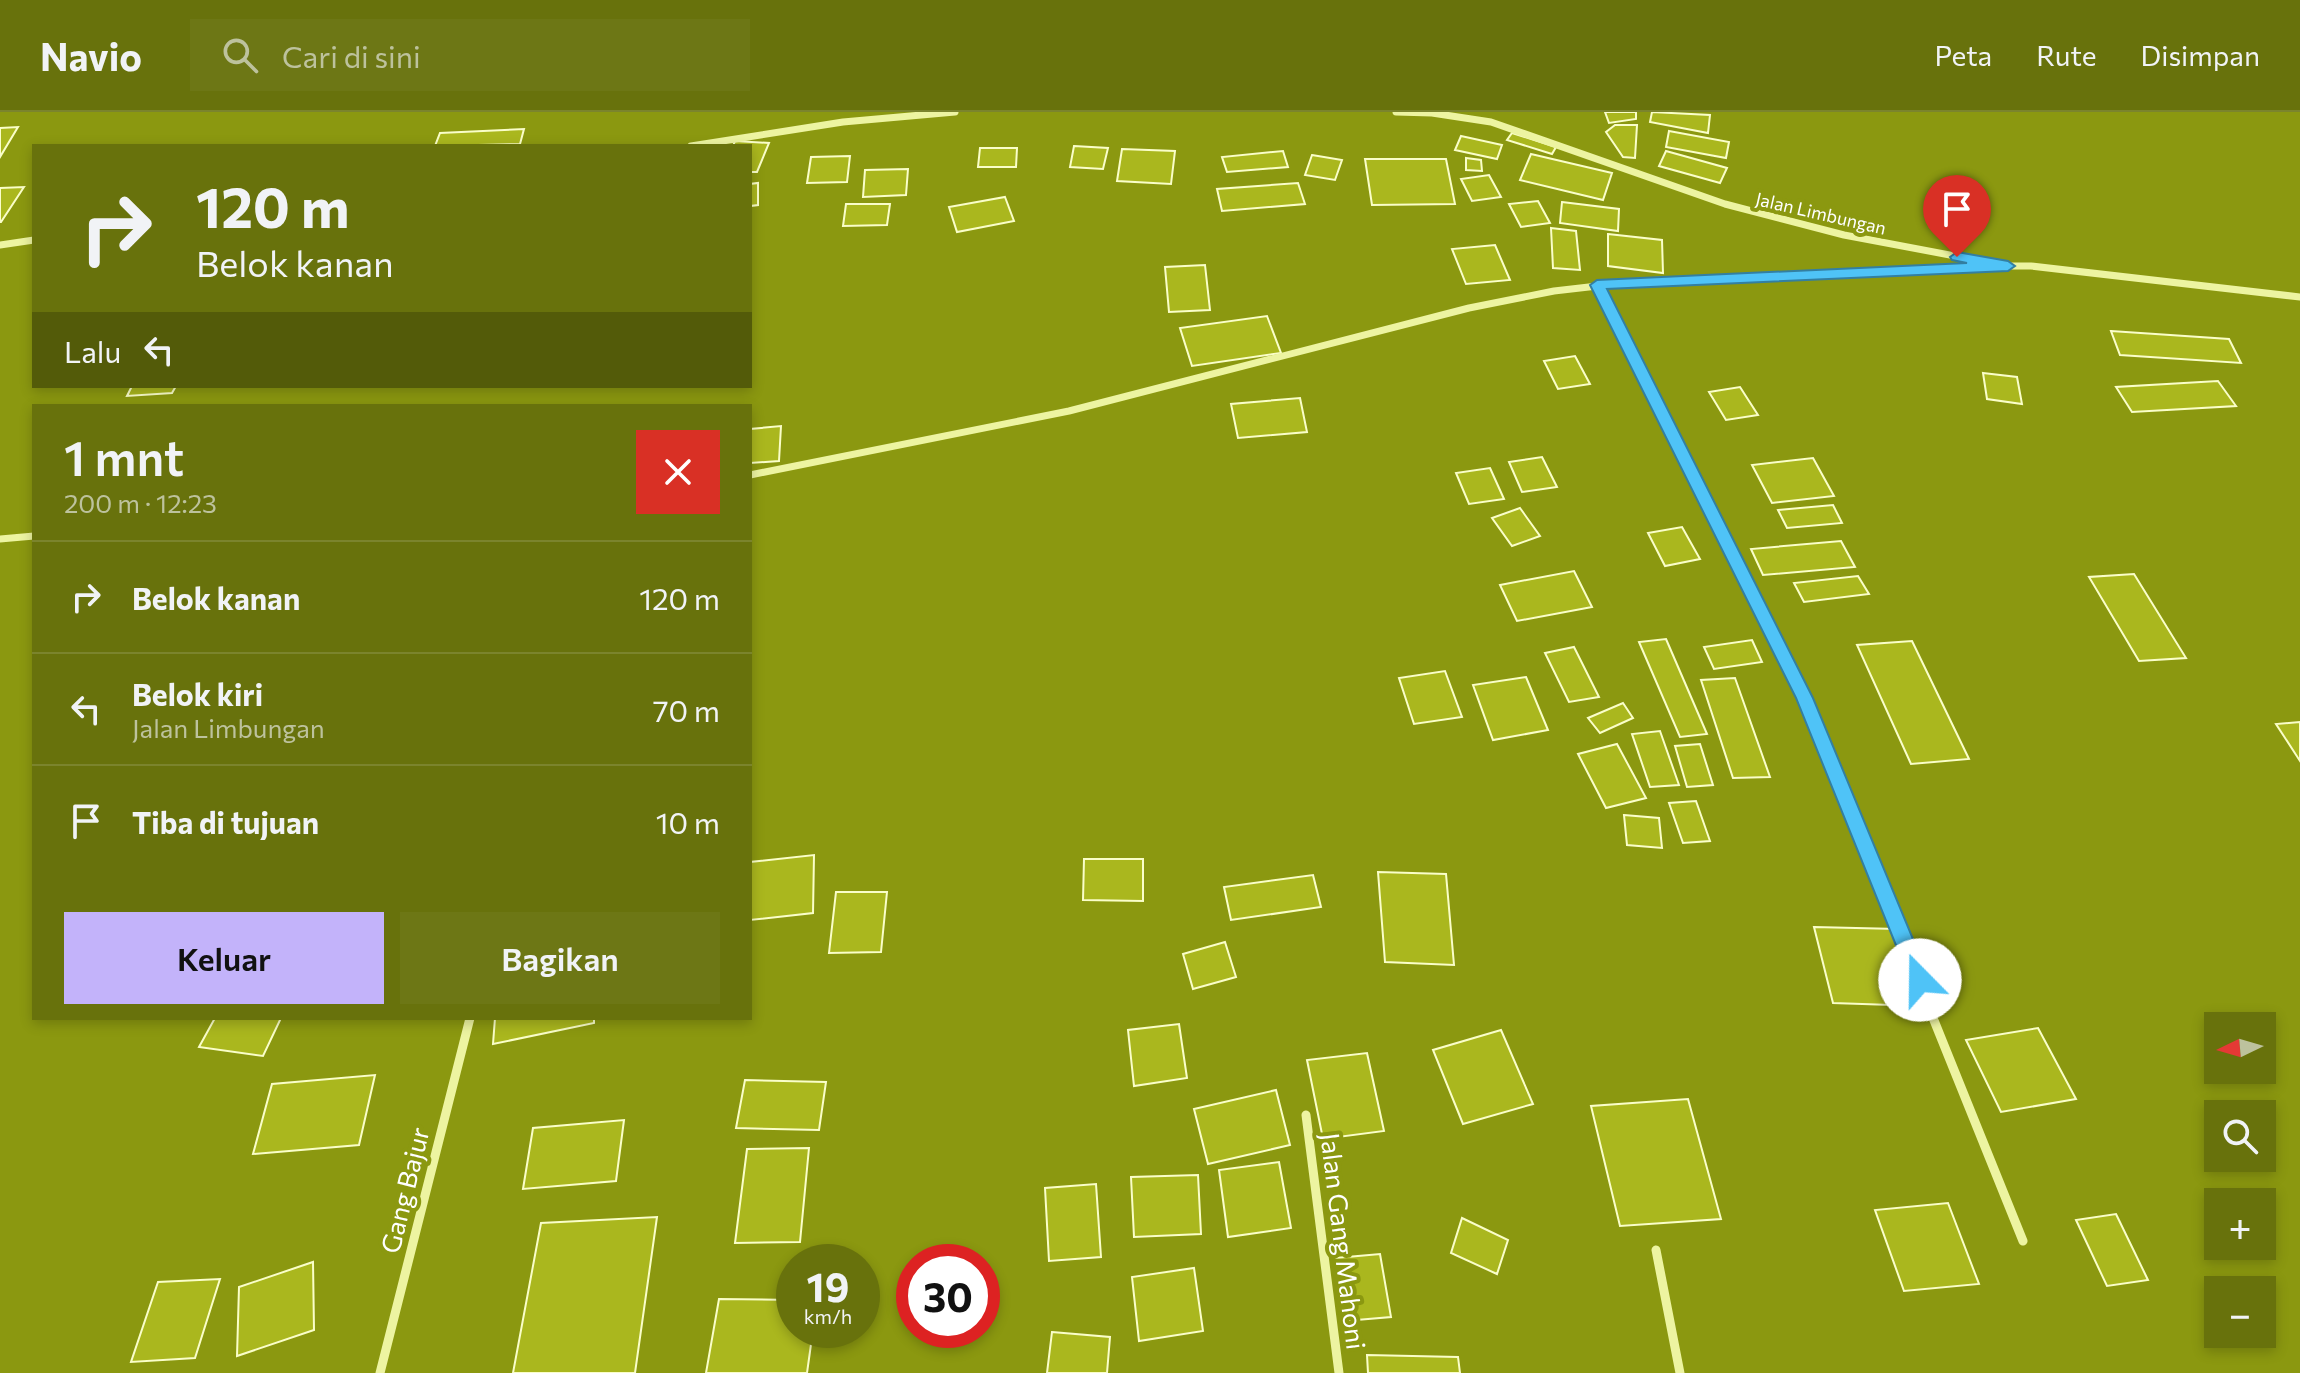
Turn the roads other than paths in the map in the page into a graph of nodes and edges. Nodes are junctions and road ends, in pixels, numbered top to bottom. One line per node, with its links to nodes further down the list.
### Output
1 (955, 112): 4 (street)
2 (1396, 112): 3 (street, Jalan Limbungan)
3 (1405, 112): 7 (street, Jalan Limbungan)
4 (704, 144)
5 (32, 240): 6 (street)
6 (0, 245)
7 (2008, 266): 8 (street); 9 (street, Jalan Limbungan)
8 (1597, 285): 10 (street); 15 (street)
9 (2300, 297)
10 (752, 475)
11 (32, 536): 12 (street)
12 (0, 539)
13 (469, 1020): 17 (street, Gang Bajur)
14 (1306, 1115): 18 (street, Jalan Gang Mahoni)
15 (2023, 1241)
16 (1656, 1250): 19 (street)
17 (380, 1373)
18 (1339, 1373)
19 (1680, 1373)

